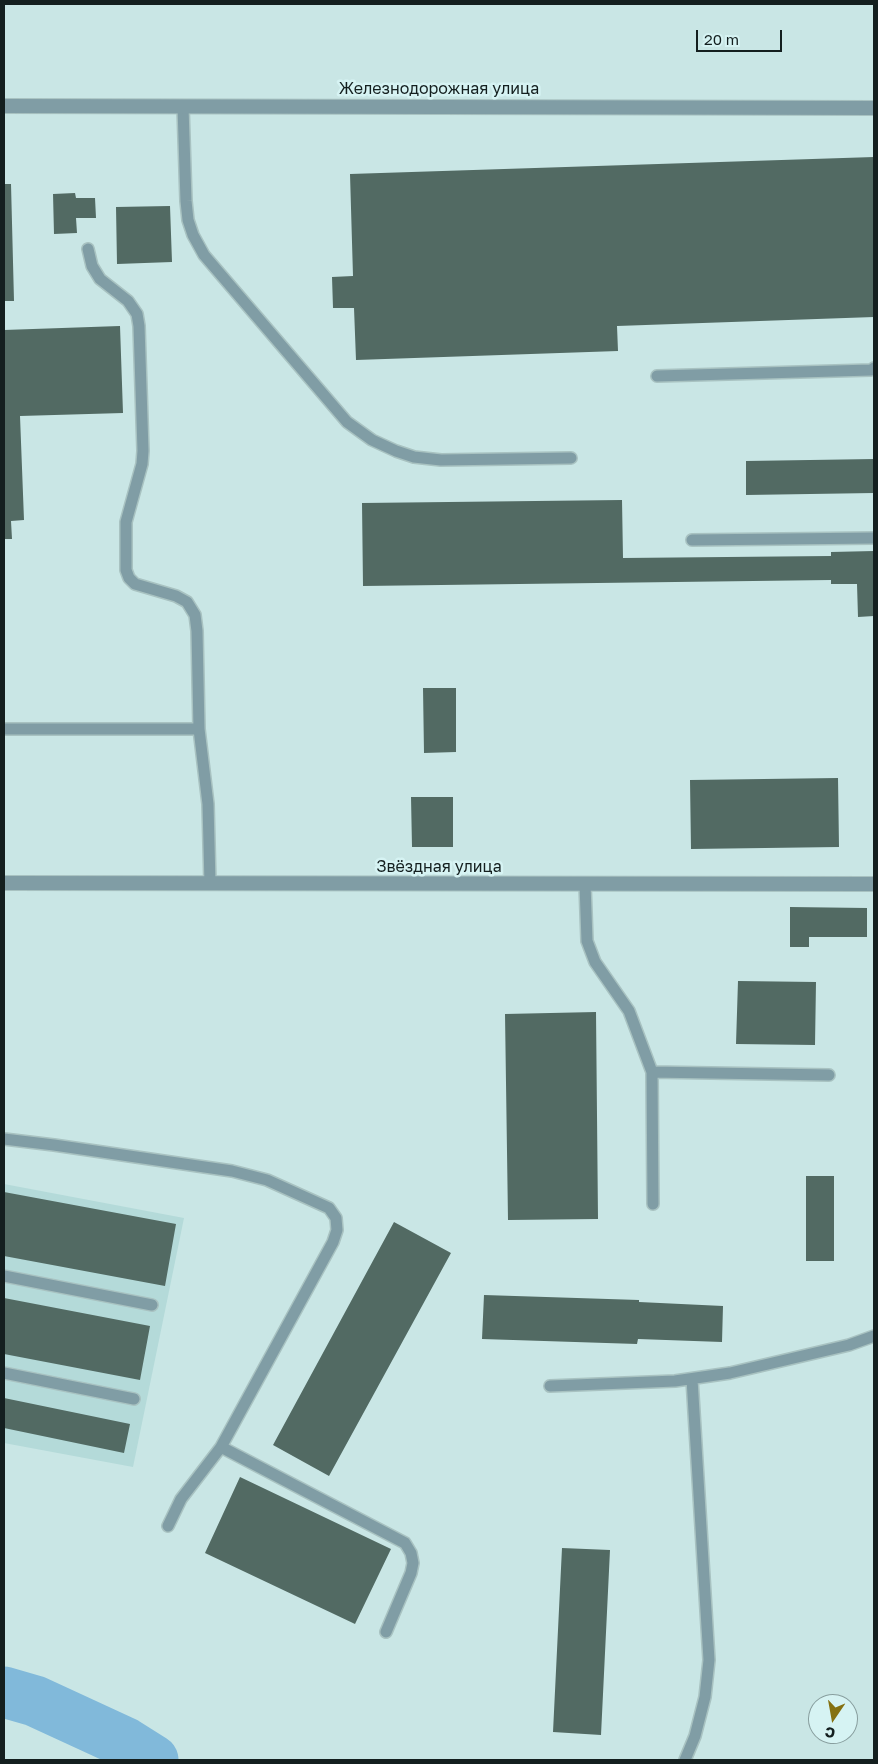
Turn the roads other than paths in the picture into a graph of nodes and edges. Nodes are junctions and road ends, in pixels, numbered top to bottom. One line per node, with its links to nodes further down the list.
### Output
1 (4, 106): 2 (street, Железнодорожная улица)
2 (183, 106): 3 (street, Железнодорожная улица); 7 (lane)
3 (874, 108)
4 (88, 249): 10 (lane)
5 (874, 368): 6 (lane)
6 (657, 376)
7 (571, 458)
8 (874, 538): 9 (lane)
9 (692, 540)
10 (199, 729): 11 (lane); 13 (lane)
11 (4, 730)
12 (4, 884): 13 (street, Звёздная улица)
13 (210, 884): 14 (street, Звёздная улица)
14 (585, 884): 15 (street, Звёздная улица); 16 (lane)
15 (874, 884)
16 (652, 1072): 17 (lane); 19 (lane)
17 (828, 1075)
18 (4, 1139): 27 (lane)
19 (653, 1204)
20 (4, 1276): 21 (lane)
21 (152, 1305)
22 (874, 1336): 24 (lane)
23 (4, 1373): 26 (lane)
24 (692, 1378): 25 (lane); 30 (lane)
25 (550, 1386)
26 (134, 1399)
27 (221, 1447): 28 (lane); 29 (lane)
28 (168, 1526)
29 (386, 1632)
30 (685, 1760)

